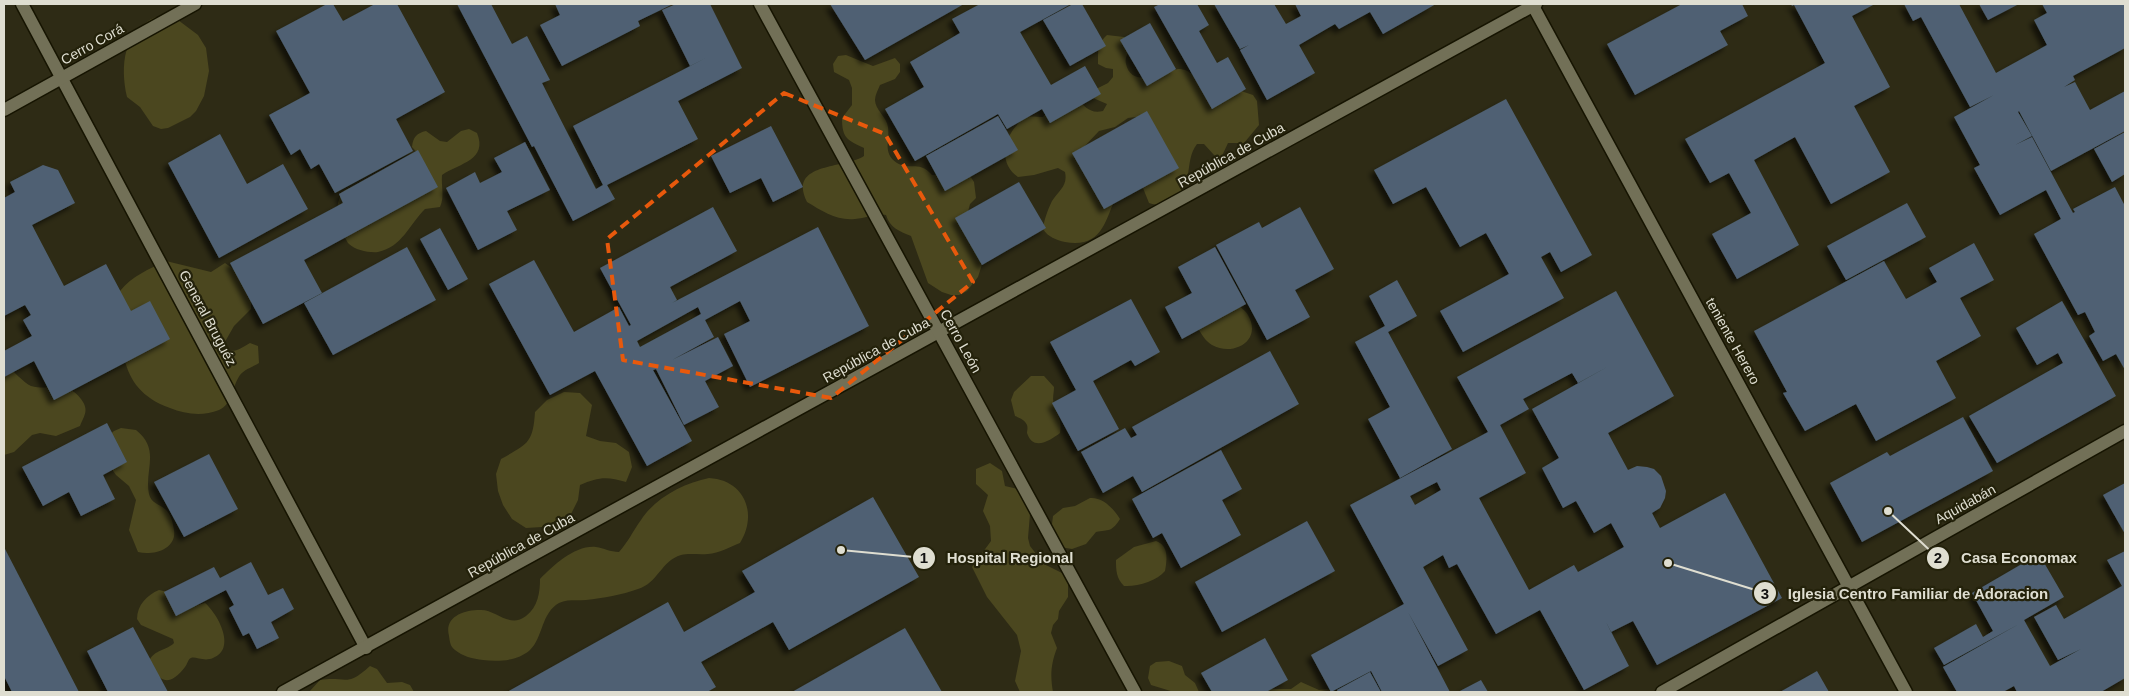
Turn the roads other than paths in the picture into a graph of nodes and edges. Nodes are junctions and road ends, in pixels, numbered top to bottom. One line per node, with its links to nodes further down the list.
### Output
1 (22, 4): 5 (street, General Bruguéz)
2 (195, 4): 5 (street, Cerro Corá)
3 (760, 4): 7 (street, Cerro León)
4 (1533, 4): 7 (street, República de Cuba); 9 (street, teniente Herero)
5 (63, 78): 6 (street, Cerro Corá); 10 (street, General Bruguéz)
6 (4, 110)
7 (940, 332): 10 (street, República de Cuba); 12 (street, Cerro León)
8 (2125, 431): 9 (street, Aquidabán)
9 (1850, 586): 13 (street, Aquidabán); 14 (street, teniente Herero)
10 (366, 648): 11 (street, República de Cuba)
11 (283, 692)
12 (1135, 692)
13 (1662, 692)
14 (1906, 692)

